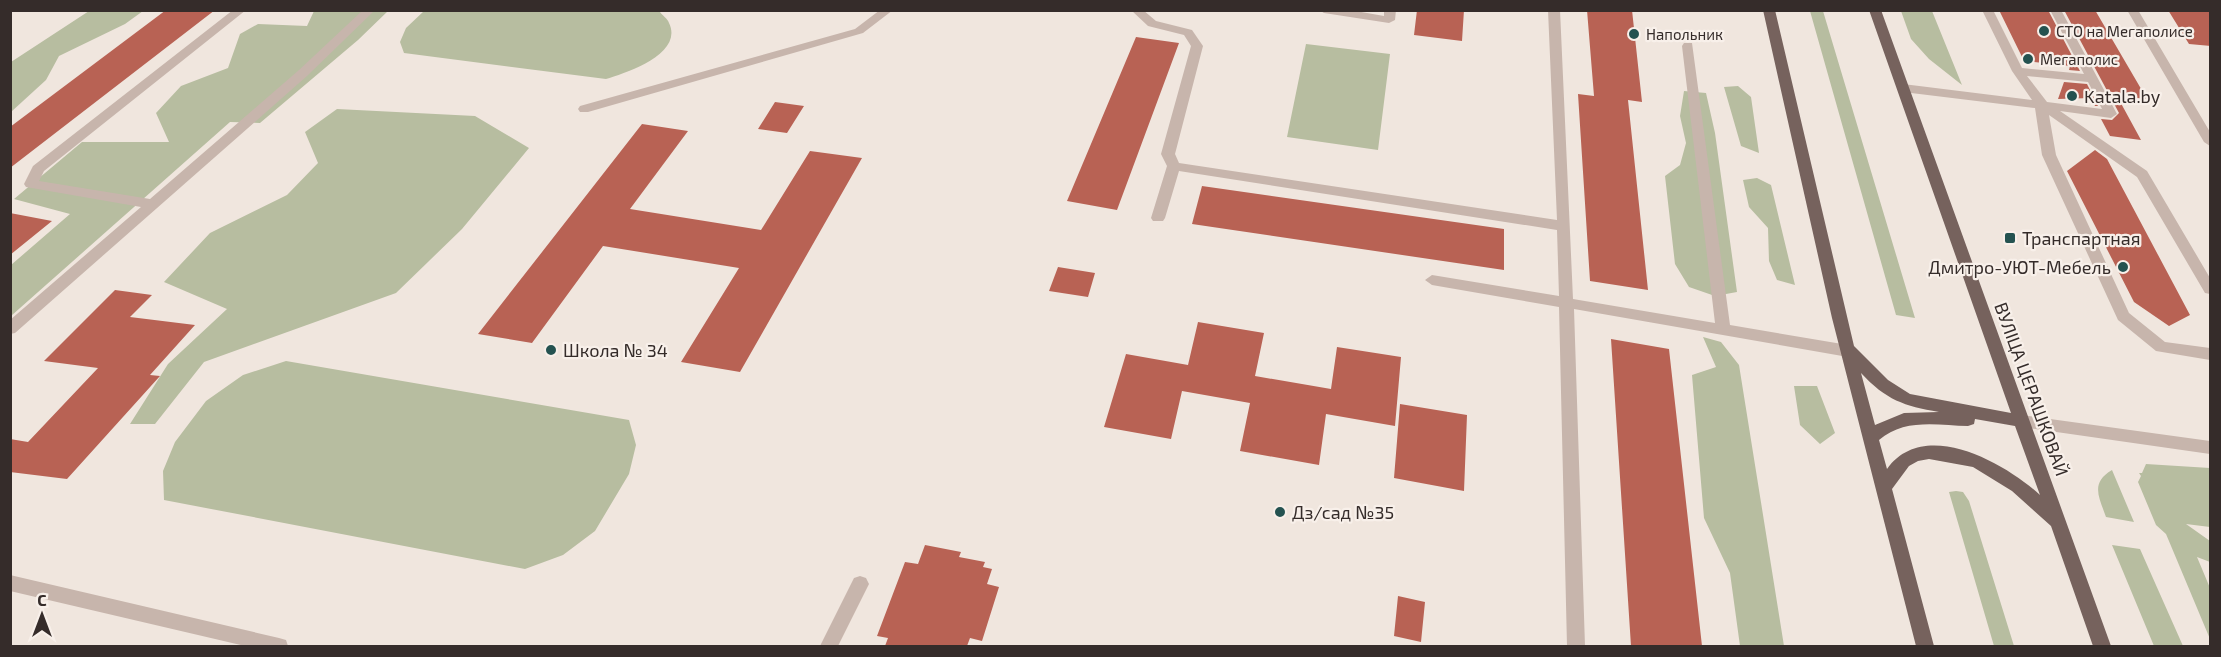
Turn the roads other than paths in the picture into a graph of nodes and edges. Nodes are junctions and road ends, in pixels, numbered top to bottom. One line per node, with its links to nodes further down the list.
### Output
1 (241, 10): 21 (lane)
2 (370, 10): 21 (lane)
3 (888, 10): 18 (lane)
4 (1136, 10): 20 (lane)
5 (1324, 10): 6 (lane)
6 (1390, 10)
7 (1554, 10): 23 (lane)
8 (1769, 10): 29 (main road)
9 (1875, 10): 16 (main road, ВУЛІЦА ЦЕРАШКОВАЙ)
10 (1986, 10): 14 (lane)
11 (2055, 10): 15 (lane)
12 (2132, 10): 19 (lane)
13 (1688, 46): 27 (lane)
14 (2018, 71): 15 (lane); 17 (lane)
15 (2092, 79): 17 (lane)
16 (1902, 88): 17 (lane); 31 (main road, ВУЛІЦА ЦЕРАШКОВАЙ)
17 (2041, 104): 25 (lane); 30 (lane)
18 (584, 109)
19 (2211, 142)
20 (1174, 166): 22 (lane); 23 (lane)
21 (151, 204): 28 (lane)
22 (1158, 218)
23 (1564, 226): 26 (lane)
24 (1432, 280): 26 (lane)
25 (2211, 289)
26 (1565, 302): 27 (lane); 40 (lane)
27 (1724, 328): 29 (lane)
28 (10, 329)
29 (1848, 349): 31 (main road); 32 (main road)
30 (2211, 354)
31 (2022, 421): 32 (main road); 33 (lane); 35 (main road, ВУЛІЦА ЦЕРАШКОВАЙ)
32 (1871, 438): 34 (main road)
33 (2211, 448)
34 (1884, 488): 35 (main road); 41 (main road)
35 (2058, 523): 42 (main road, ВУЛІЦА ЦЕРАШКОВАЙ)
36 (10, 583): 38 (lane)
37 (860, 584): 39 (lane)
38 (279, 646)
39 (829, 646)
40 (1576, 646)
41 (1925, 646)
42 (2102, 646)

